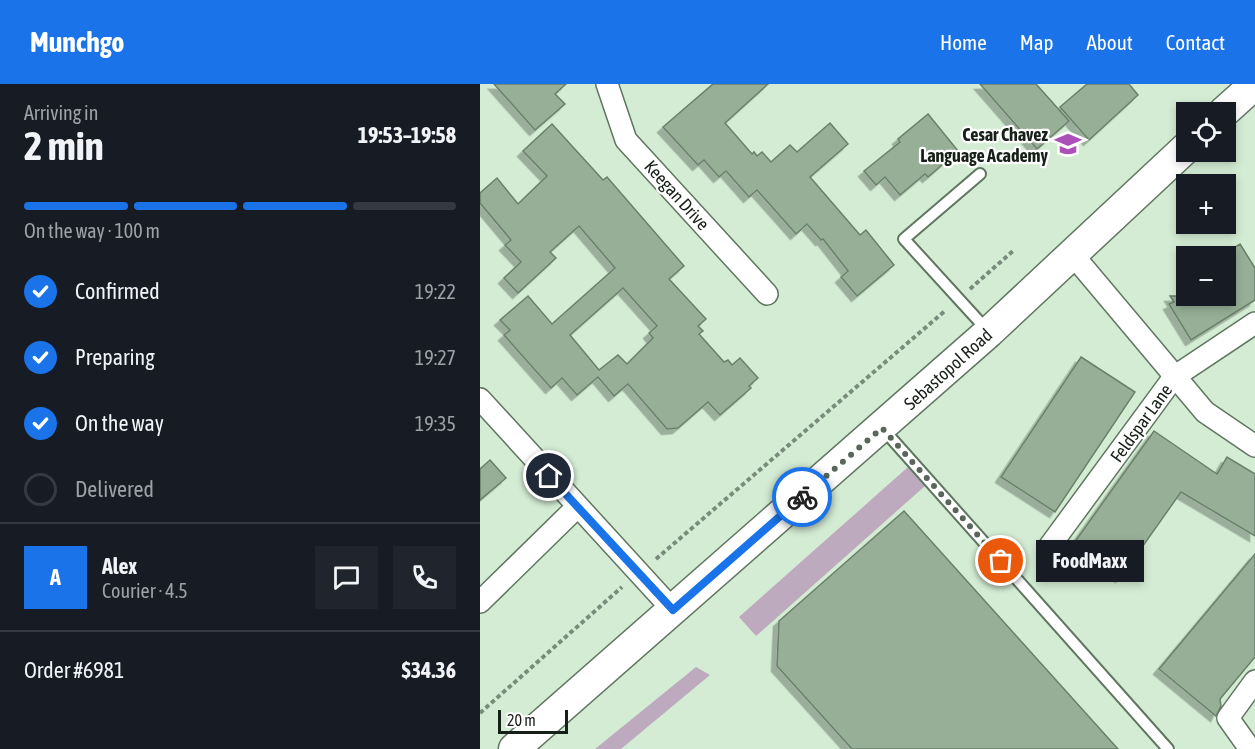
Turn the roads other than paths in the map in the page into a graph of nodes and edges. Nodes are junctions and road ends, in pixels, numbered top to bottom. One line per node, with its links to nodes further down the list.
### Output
1 (1255, 84): 3 (main road)
2 (611, 86): 7 (street, Keegan Drive)
3 (1235, 102)
4 (1176, 157): 6 (main road, Sebastopol Road)
5 (980, 174): 9 (lane)
6 (1073, 255): 9 (main road, Sebastopol Road); 10 (street)
7 (766, 294)
8 (1255, 323): 10 (street, Feldspar Lane)
9 (989, 332): 12 (main road, Sebastopol Road)
10 (1174, 377): 13 (street); 15 (street, Feldspar Lane)
11 (480, 399): 14 (street)
12 (882, 428): 17 (main road, Sebastopol Road); 20 (lane)
13 (1255, 447)
14 (577, 507): 16 (street); 17 (street)
15 (1049, 547)
16 (480, 602)
17 (673, 610): 19 (main road, Sebastopol Road)
18 (1255, 681): 21 (street)
19 (514, 749)
20 (1168, 749)
21 (1250, 749)

